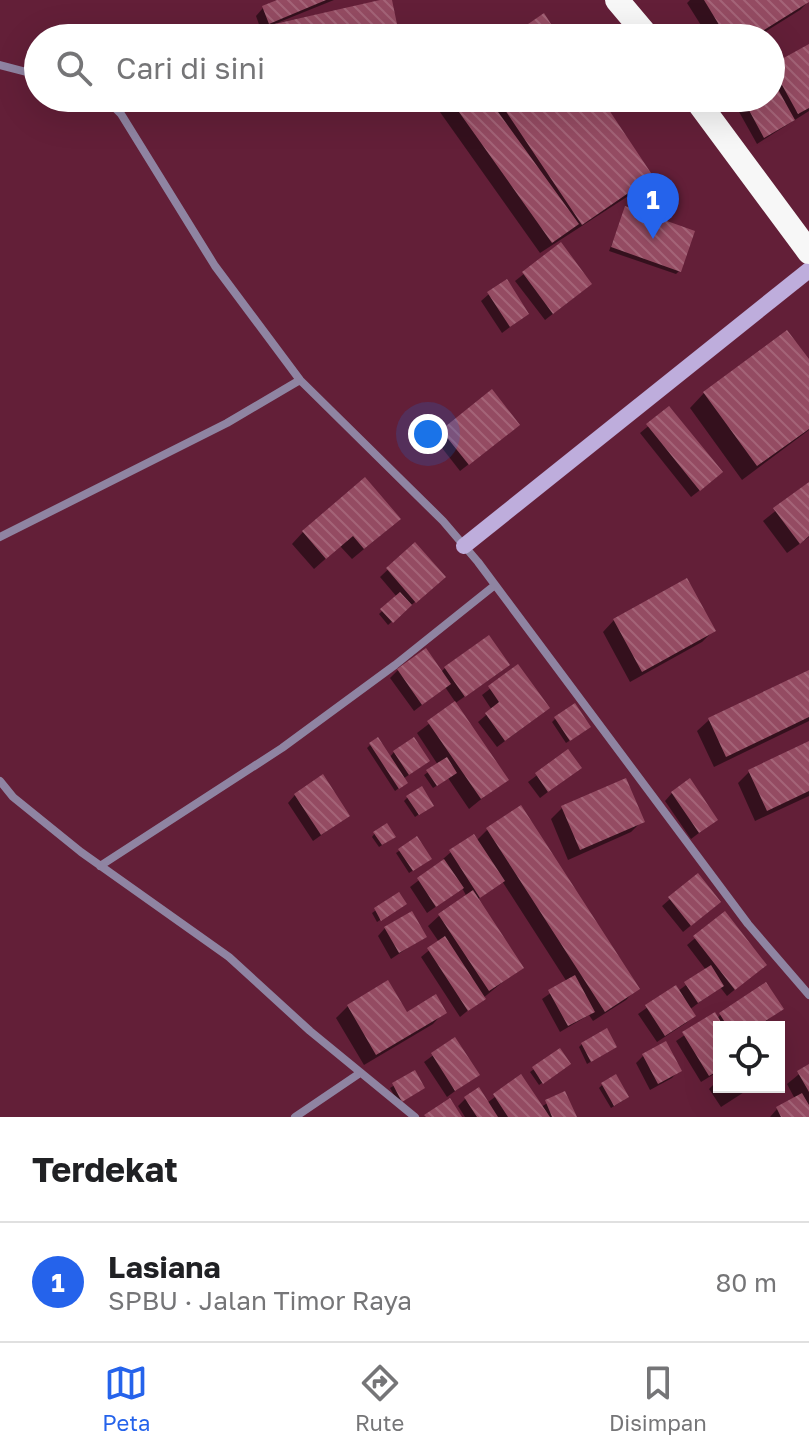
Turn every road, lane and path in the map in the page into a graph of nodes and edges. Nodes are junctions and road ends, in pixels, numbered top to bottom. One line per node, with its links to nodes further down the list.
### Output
1 (617, 0): 2 (highway)
2 (637, 24)
3 (0, 65): 4 (street)
4 (24, 71)
5 (119, 112): 9 (street)
6 (705, 112): 7 (highway)
7 (809, 252)
8 (809, 270): 11 (street)
9 (300, 380): 10 (street); 11 (street)
10 (0, 537)
11 (464, 546): 12 (street)
12 (495, 585): 14 (street); 15 (street)
13 (0, 781): 14 (street)
14 (100, 866): 16 (street)
15 (809, 995)
16 (360, 1073): 17 (street); 18 (street)
17 (295, 1117)
18 (415, 1117)

